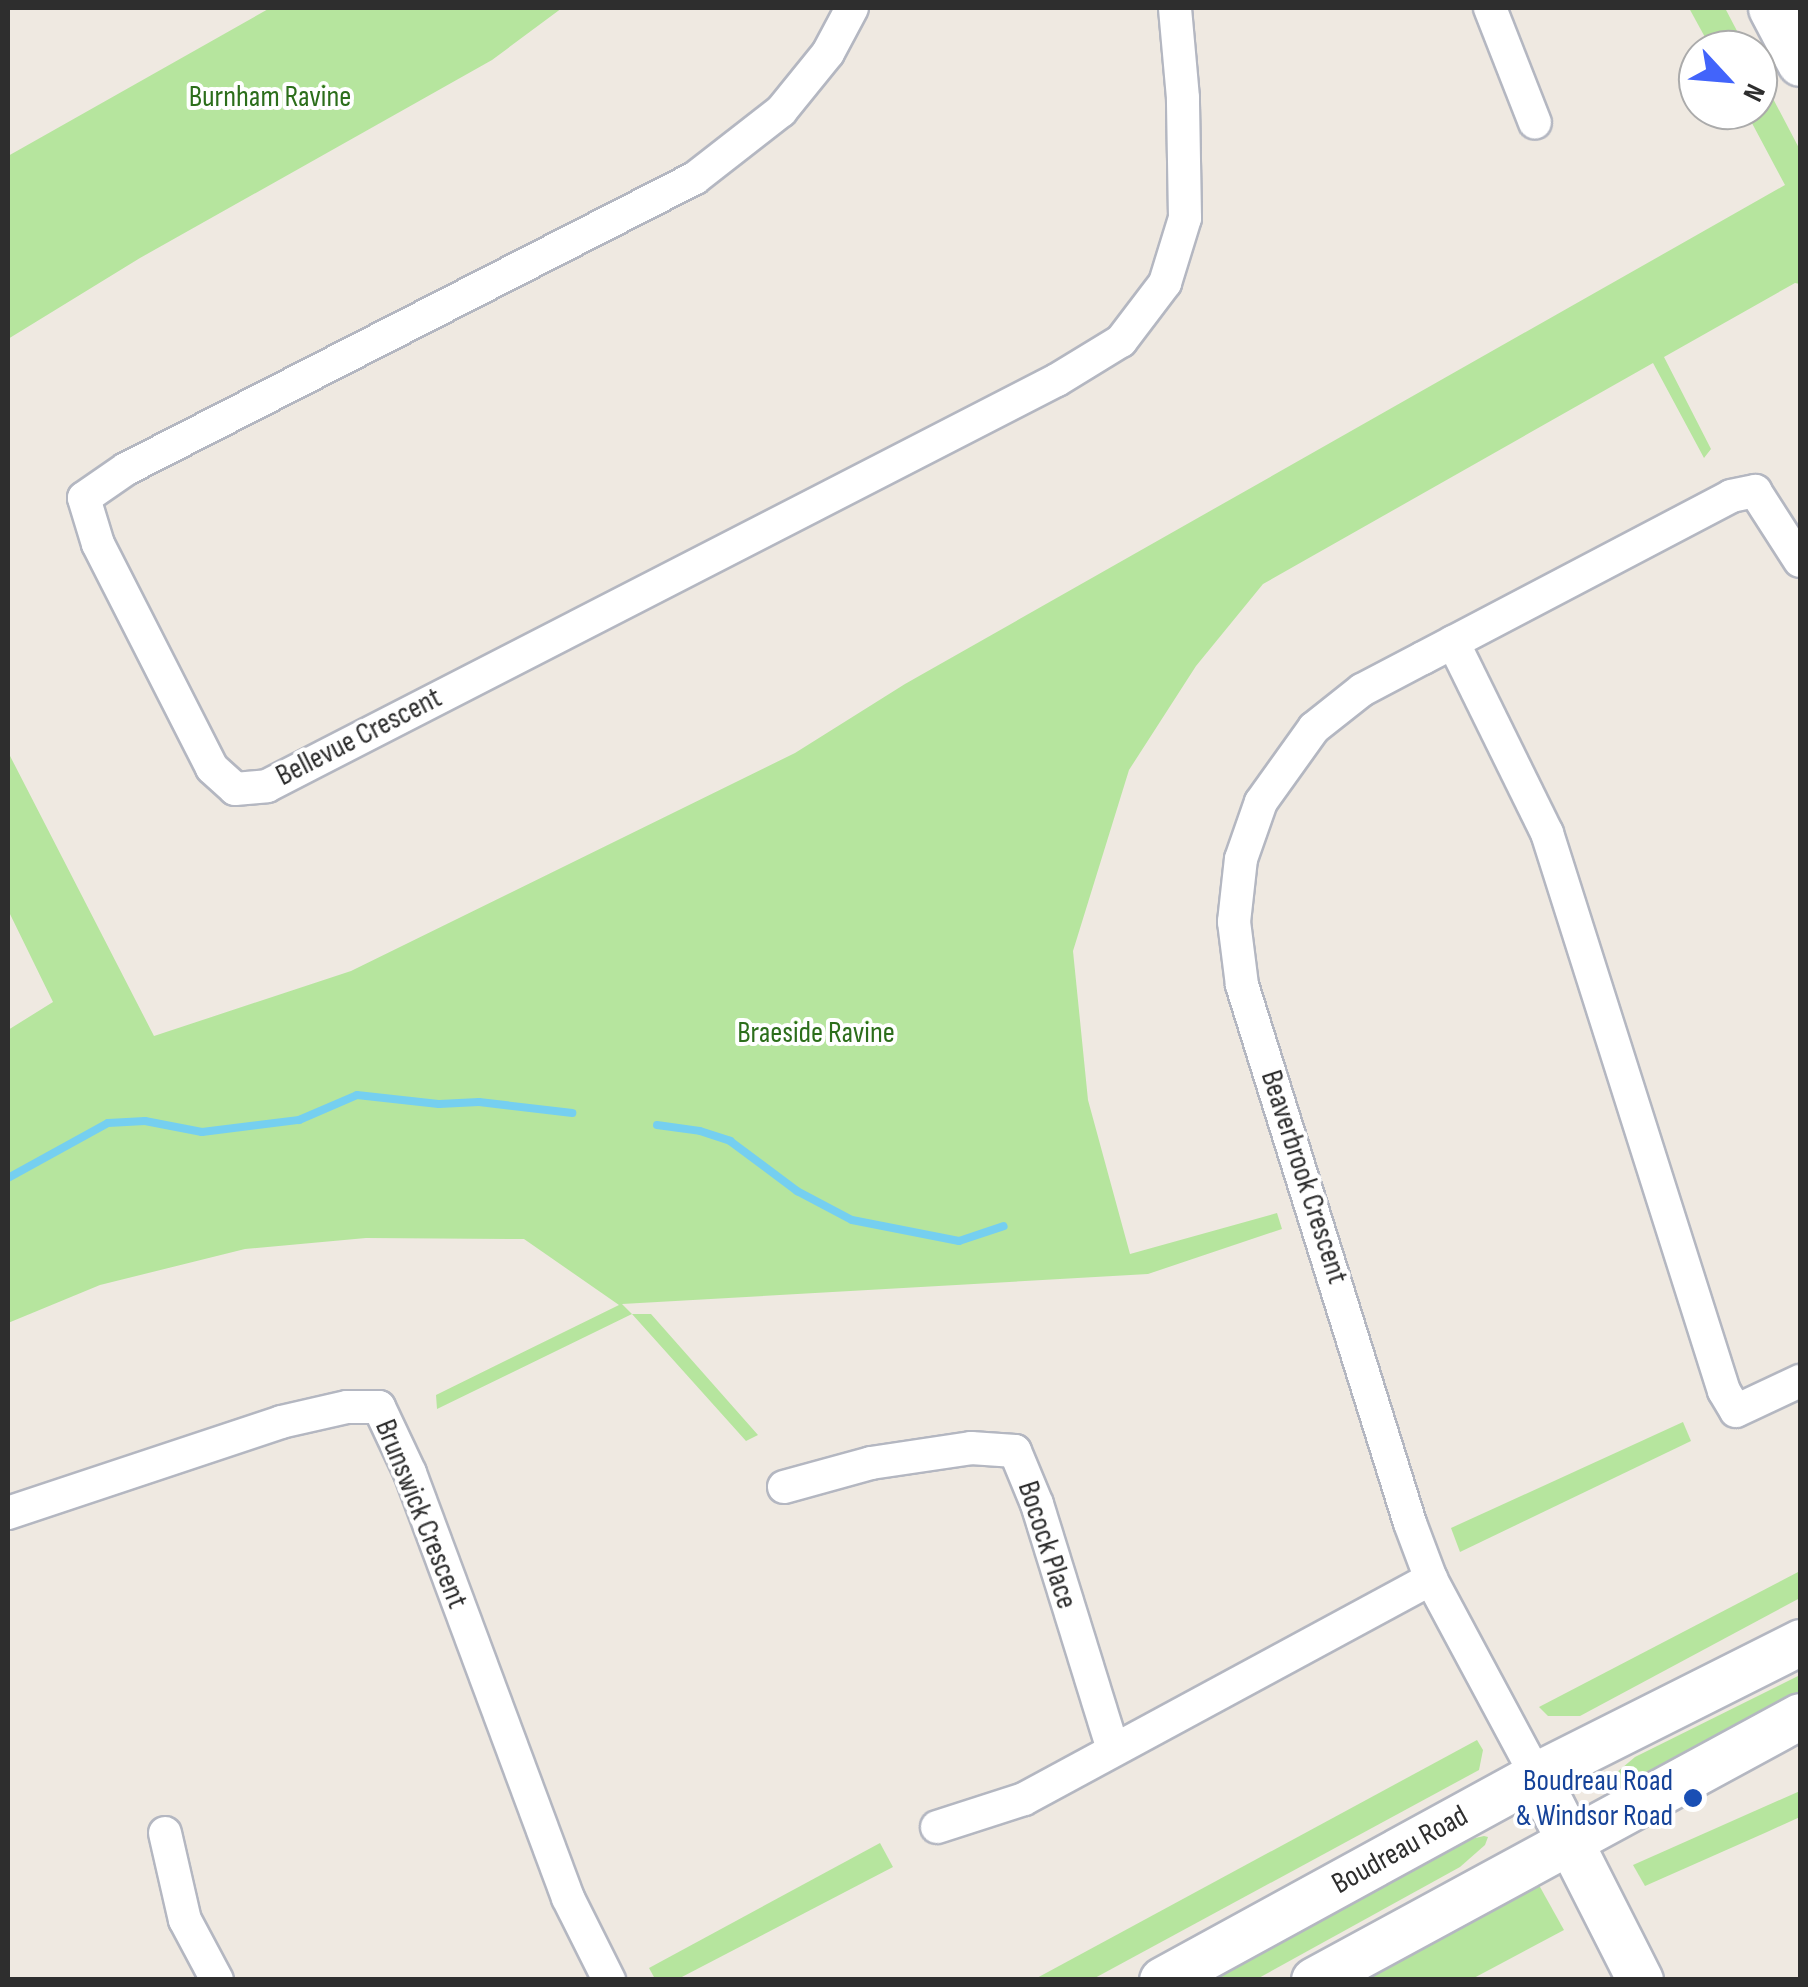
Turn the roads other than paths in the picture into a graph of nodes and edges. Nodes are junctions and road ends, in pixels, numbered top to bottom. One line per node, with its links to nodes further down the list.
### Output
1 (852, 8): 2 (street, Bellevue Crescent)
2 (1174, 8)
3 (1490, 8): 6 (street)
4 (1771, 8): 5 (main road)
5 (1799, 58)
6 (1535, 123)
7 (1800, 560): 8 (street, Beaverbrook Crescent)
8 (1452, 642): 9 (street); 12 (street, Beaverbrook Crescent)
9 (1800, 1380)
10 (784, 1487): 15 (street, Bocock Place)
11 (8, 1513): 21 (street, Brunswick Crescent)
12 (1431, 1580): 15 (street); 16 (street, Beaverbrook Crescent)
13 (1800, 1642): 16 (main road, Boudreau Road)
14 (1800, 1716): 19 (main road)
15 (1113, 1750): 17 (street)
16 (1536, 1776): 19 (main road); 22 (main road, Boudreau Road)
17 (937, 1827)
18 (166, 1833): 20 (street)
19 (1568, 1841): 23 (main road); 24 (main road)
20 (218, 1980)
21 (609, 1980)
22 (1162, 1980)
23 (1314, 1980)
24 (1640, 1980)

